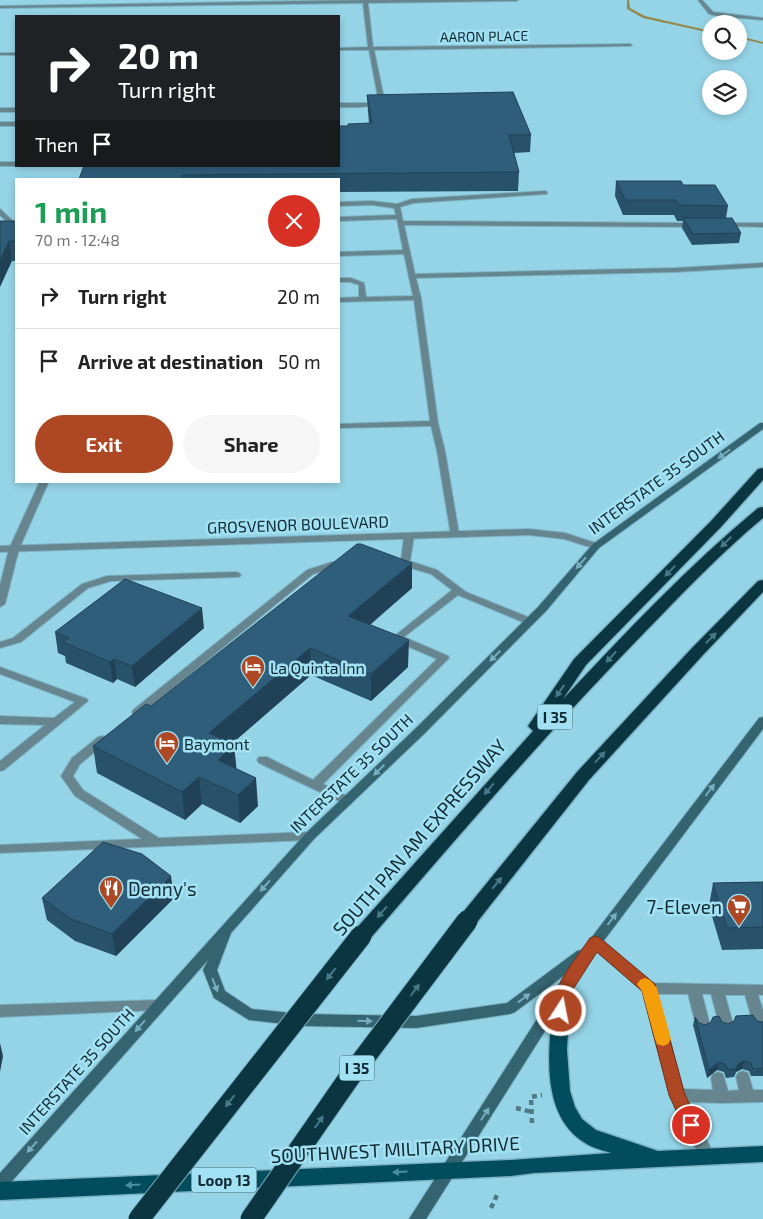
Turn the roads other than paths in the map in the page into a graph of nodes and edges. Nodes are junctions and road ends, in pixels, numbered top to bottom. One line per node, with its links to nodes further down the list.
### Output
1 (118, 0): 6 (street)
2 (516, 0): 4 (street)
3 (700, 0): 7 (street)
4 (365, 1): 6 (street); 9 (street)
5 (0, 7): 6 (street)
6 (115, 8)
7 (763, 19)
8 (630, 45): 9 (street, AARON PLACE)
9 (371, 49): 10 (street, AARON PLACE); 13 (street)
10 (340, 50)
11 (0, 54): 12 (street)
12 (15, 54)
13 (340, 105)
14 (0, 110): 15 (street)
15 (15, 110)
16 (0, 124): 17 (street)
17 (15, 124)
18 (0, 164): 19 (street)
19 (15, 164)
20 (545, 193): 22 (street)
21 (340, 204): 22 (street)
22 (397, 206): 25 (street)
23 (0, 211): 27 (street)
24 (340, 219): 25 (street)
25 (400, 220): 28 (street); 32 (street)
26 (0, 222): 27 (street)
27 (10, 222): 31 (street)
28 (704, 224)
29 (714, 225): 30 (street)
30 (763, 225)
31 (15, 227)
32 (407, 252): 33 (street); 35 (street)
33 (340, 254)
34 (763, 265): 35 (street)
35 (412, 276): 37 (street)
36 (340, 280): 39 (street)
37 (416, 298): 39 (street); 40 (street)
38 (340, 300): 39 (street)
39 (363, 300)
40 (434, 423): 42 (street); 46 (street)
41 (763, 425): 48 (main road, INTERSTATE 35 SOUTH, one-way to 48)
42 (340, 426)
43 (763, 472): 69 (highway, one-way to 69)
44 (44, 483): 50 (street)
45 (763, 510): 69 (highway, SOUTH PAN AM EXPRESSWAY / I 35, one-way to 69)
46 (454, 534): 47 (street, GROSVENOR BOULEVARD); 48 (street, GROSVENOR BOULEVARD)
47 (409, 536): 50 (street, GROSVENOR BOULEVARD); 51 (street)
48 (596, 546): 59 (main road, INTERSTATE 35 SOUTH, one-way to 59)
49 (0, 549): 50 (street, GROSVENOR BOULEVARD)
50 (14, 549): 56 (street)
51 (405, 563): 53 (street); 57 (street)
52 (350, 564): 62 (street)
53 (387, 564)
54 (236, 575): 60 (street)
55 (763, 584): 100 (highway, I 35, one-way to 55, bridge)
56 (2, 585): 58 (street)
57 (458, 590): 59 (street); 70 (street)
58 (0, 604)
59 (529, 622): 71 (main road, INTERSTATE 35 SOUTH, one-way to 71)
60 (0, 645)
61 (0, 670): 65 (street)
62 (129, 718)
63 (0, 720): 65 (street)
64 (763, 721): 76 (main road, one-way to 64)
65 (56, 722): 68 (street)
66 (114, 730): 73 (street)
67 (263, 760): 70 (street)
68 (0, 767)
69 (505, 770): 99 (highway, SOUTH PAN AM EXPRESSWAY / I 35, one-way to 99, bridge)
70 (315, 786): 71 (street)
71 (347, 801): 72 (main road, INTERSTATE 35 SOUTH)
72 (310, 836): 73 (street); 75 (main road, INTERSTATE 35 SOUTH, one-way to 75)
73 (156, 842): 74 (street)
74 (0, 849)
75 (230, 924): 76 (main road, one-way to 76); 82 (main road, INTERSTATE 35 SOUTH)
76 (591, 946): 77 (street); 81 (main road)
77 (649, 988): 78 (street); 89 (street)
78 (694, 990): 79 (street); 86 (street)
79 (717, 990): 80 (street); 85 (street)
80 (757, 990): 84 (street)
81 (562, 993): 95 (main road); 96 (main road, one-way to 81)
82 (158, 1005): 83 (street); 97 (main road, INTERSTATE 35 SOUTH, one-way to 97)
83 (0, 1011)
84 (760, 1023)
85 (726, 1024)
86 (703, 1025)
87 (743, 1077): 90 (street)
88 (718, 1078): 92 (street)
89 (677, 1095): 92 (street); 94 (street)
90 (747, 1096): 91 (street); 92 (street)
91 (763, 1096)
92 (722, 1097)
93 (763, 1154): 94 (main road, SOUTHWEST MILITARY DRIVE / Loop 13)
94 (706, 1157): 95 (main road, SOUTHWEST MILITARY DRIVE / Loop 13)
95 (661, 1159): 96 (main road, SOUTHWEST MILITARY DRIVE / Loop 13)
96 (449, 1170): 98 (main road, SOUTHWEST MILITARY DRIVE / Loop 13, one-way to 98); 101 (main road)
97 (0, 1184)
98 (0, 1191)
99 (138, 1219)
100 (251, 1219)
101 (417, 1219)

